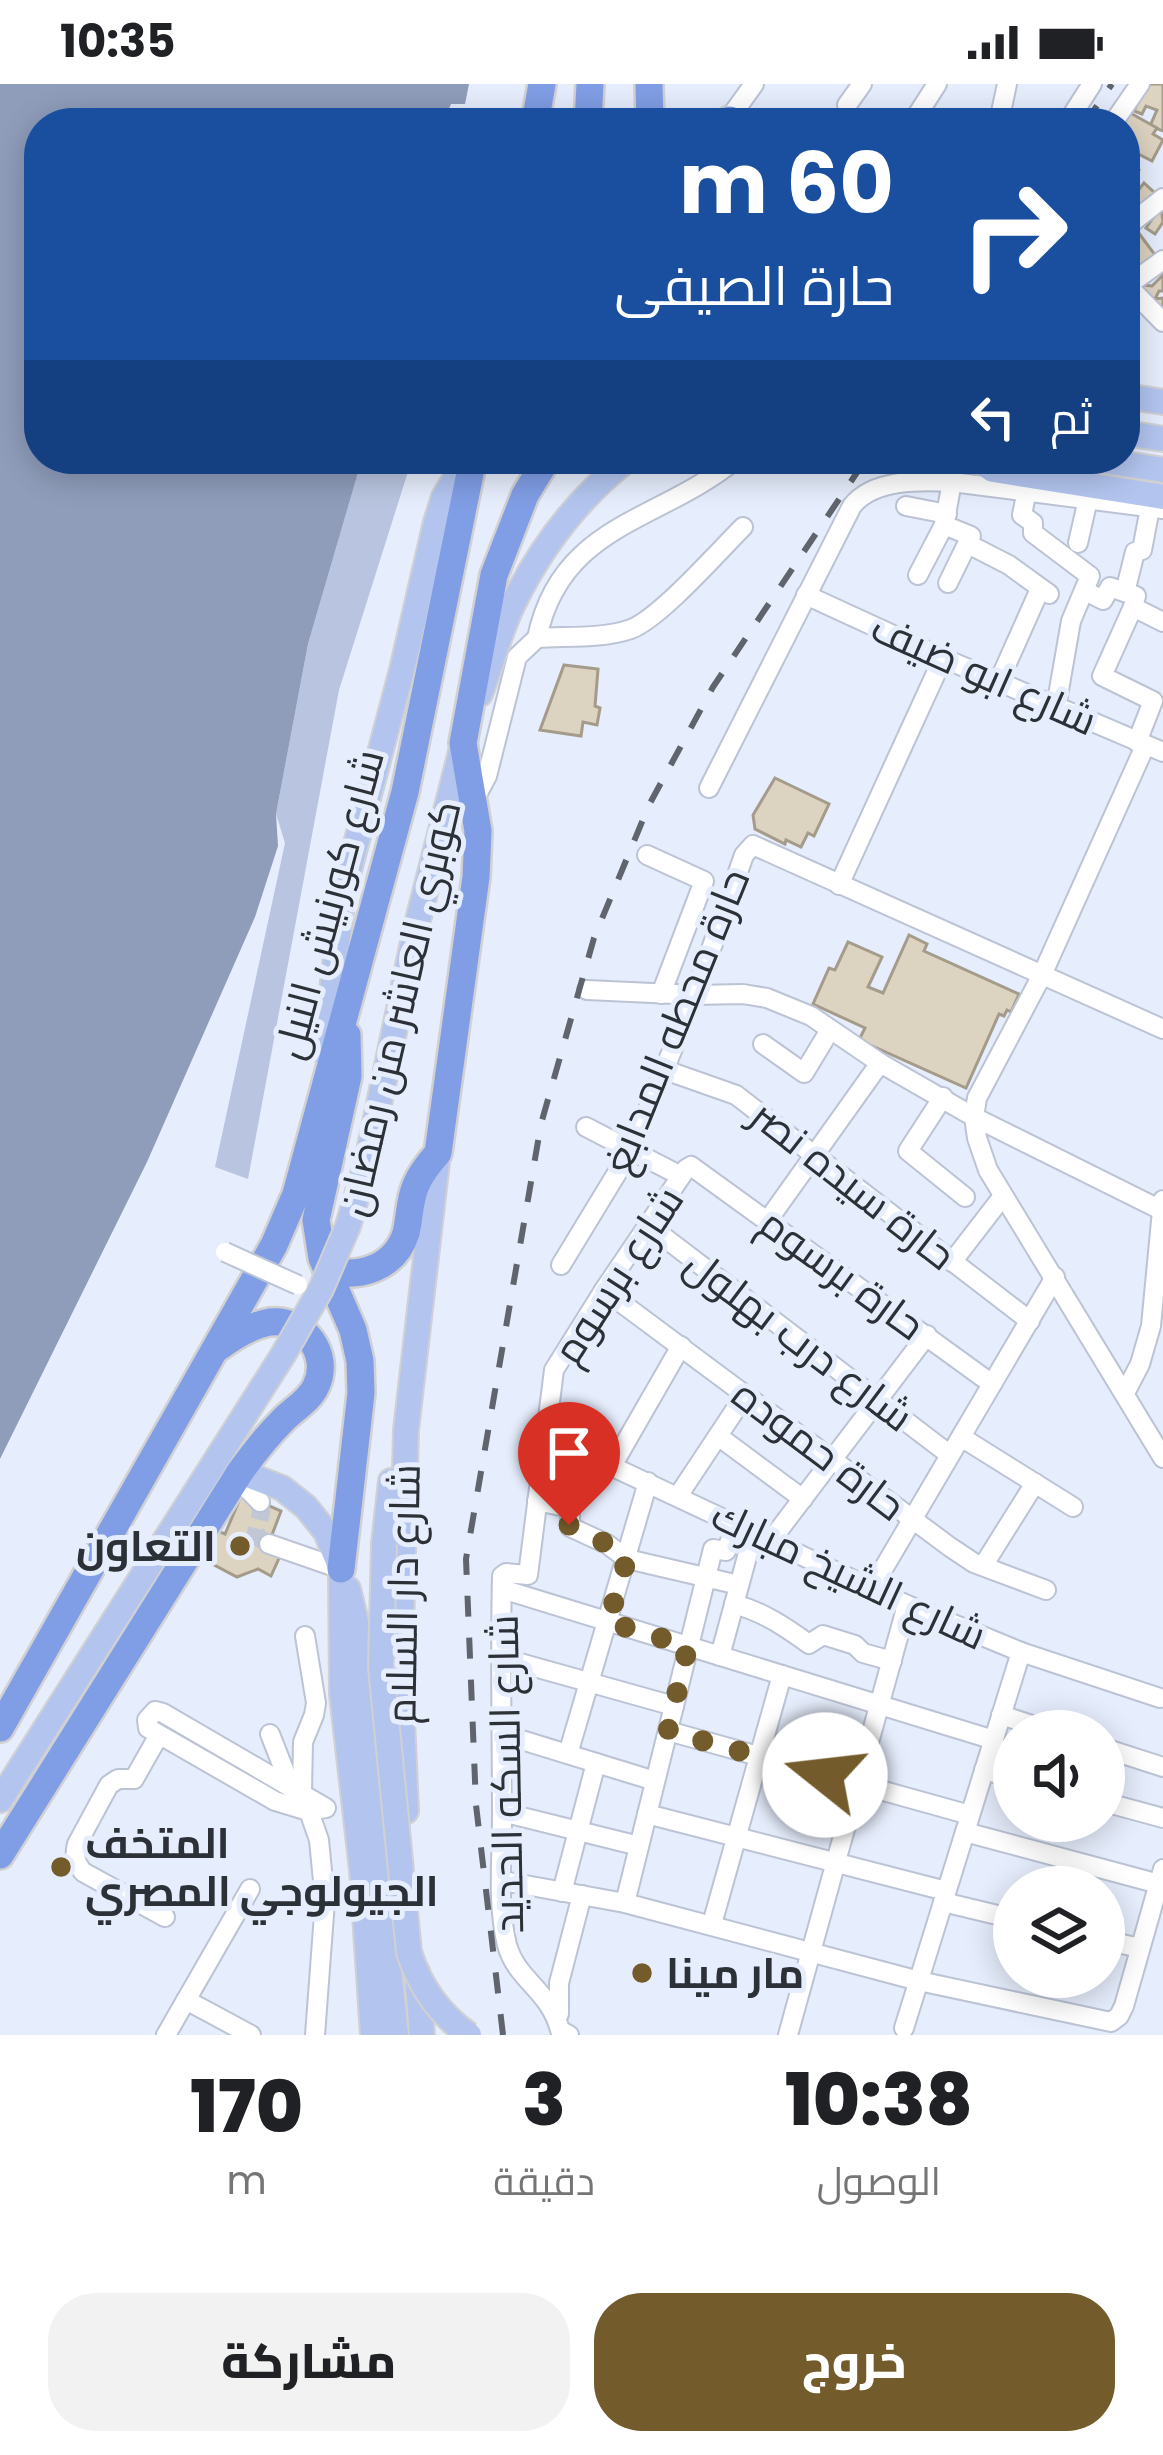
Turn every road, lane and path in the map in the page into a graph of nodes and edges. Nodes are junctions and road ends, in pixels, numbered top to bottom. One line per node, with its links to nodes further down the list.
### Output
1 (862, 84): 2 (street)
2 (847, 105)
3 (1140, 299): 4 (street)
4 (1163, 322)
5 (457, 474): 47 (main road, كوبري العاشر من رمضان)
6 (469, 474): 40 (highway, شارع كورنيش النيل)
7 (538, 474): 30 (highway)
8 (608, 474): 30 (main road, كوبري العاشر من رمضان)
9 (716, 474): 26 (street)
10 (1012, 474): 14 (main road)
11 (952, 482): 12 (street); 16 (street); 23 (street)
12 (1028, 490): 13 (street); 22 (street)
13 (1088, 499): 14 (street); 18 (street)
14 (1159, 505): 24 (street)
15 (906, 506): 16 (street)
16 (945, 519): 19 (street); 20 (street)
17 (743, 527): 26 (street)
18 (1078, 543)
19 (968, 544): 21 (street); 28 (street)
20 (918, 575)
21 (948, 583)
22 (1084, 592): 24 (street); 29 (street)
23 (806, 595): 27 (street, شارع ابو ضيف); 32 (street)
24 (1129, 600): 25 (street); 31 (street)
25 (1163, 622)
26 (537, 638): 33 (street)
27 (943, 658): 28 (street, شارع ابو ضيف); 35 (street)
28 (999, 681): 29 (street, شارع ابو ضيف)
29 (1056, 707): 31 (street, شارع ابو ضيف)
30 (463, 743): 33 (highway); 134 (main road, كوبري العاشر من رمضان, bridge)
31 (1149, 747): 36 (street)
32 (709, 788)
33 (473, 802): 51 (highway)
34 (647, 855): 38 (street)
35 (839, 885): 36 (street); 39 (street, حارة محطه المدابغ)
36 (1042, 975): 41 (street); 48 (street)
37 (587, 990): 38 (street)
38 (661, 994): 39 (street)
39 (695, 995): 42 (street); 45 (street, حارة محطه المدابغ)
40 (343, 1019): 47 (highway, شارع كورنيش النيل); 62 (highway)
41 (1163, 1029)
42 (830, 1030): 43 (street); 44 (street)
43 (763, 1044)
44 (880, 1064): 46 (street); 52 (street)
45 (665, 1070): 50 (street, حارة محطه المدابغ); 52 (street, حارة سيده نصر)
46 (943, 1097): 48 (street); 54 (street)
47 (319, 1109): 71 (highway, شارع كورنيش النيل)
48 (974, 1117): 55 (street); 56 (street)
49 (586, 1127): 50 (street, حارة برسوم)
50 (631, 1150): 53 (street, حارة برسوم); 61 (street, حارة محطه المدابغ)
51 (438, 1153): 62 (highway); 76 (main road, شارع دار السلام)
52 (812, 1156): 57 (street); 60 (street, حارة سيده نصر)
53 (686, 1171): 57 (street, حارة برسوم); 58 (street, شارع برسوم)
54 (965, 1196)
55 (1004, 1196): 60 (street); 63 (street)
56 (1162, 1205): 66 (street)
57 (768, 1220): 69 (street, حارة برسوم)
58 (648, 1225): 65 (street, شارع برسوم); 75 (street, شارع درب بهلول)
59 (225, 1252): 64 (street, bridge)
60 (952, 1262): 67 (street, حارة سيده نصر)
61 (561, 1265)
62 (327, 1270): 97 (highway)
63 (1055, 1277): 67 (street); 73 (street)
64 (298, 1285)
65 (604, 1289): 70 (street, حارة حموده); 77 (street, شارع برسوم)
66 (1158, 1292): 68 (street)
67 (1030, 1321): 72 (street)
68 (1157, 1327): 73 (street)
69 (927, 1335): 72 (street, حارة برسوم); 75 (street)
70 (681, 1346): 74 (street, حارة حموده); 83 (street)
71 (212, 1352): 84 (highway); 117 (highway, شارع كورنيش النيل)
72 (992, 1384): 79 (street)
73 (1126, 1393): 81 (street)
74 (745, 1395): 78 (street); 82 (street, حارة حموده)
75 (878, 1400): 80 (street, شارع درب بهلول); 82 (street)
76 (406, 1430): 168 (main road, شارع دار السلام); 169 (main road, bridge)
77 (545, 1435): 83 (street, شارع الشيخ مبارك); 89 (street, شارع برسوم)
78 (718, 1436): 87 (street); 88 (street)
79 (961, 1437): 80 (street); 86 (street)
80 (950, 1455): 92 (street)
81 (1163, 1458)
82 (831, 1461): 88 (street); 92 (street, حارة حموده)
83 (611, 1466): 85 (street, شارع الشيخ مبارك)
84 (238, 1474): 90 (street); 97 (main road, شارع دار السلام); 145 (highway)
85 (648, 1482): 87 (street, شارع الشيخ مبارك); 95 (street)
86 (1035, 1483): 91 (street); 96 (street)
87 (678, 1496): 93 (street, شارع الشيخ مبارك)
88 (803, 1498): 93 (street)
89 (537, 1501): 95 (street); 99 (street, شارع برسوم)
90 (260, 1502)
91 (1073, 1507)
92 (912, 1520): 96 (street, حارة حموده); 100 (street)
93 (754, 1531): 98 (street); 100 (street, شارع الشيخ مبارك); 102 (street)
94 (268, 1544): 97 (street)
95 (627, 1559): 98 (street); 104 (street)
96 (983, 1566): 101 (street, حارة حموده)
97 (341, 1569): 136 (main road, شارع دار السلام); 167 (main road)
98 (705, 1579): 102 (street); 106 (street)
99 (503, 1581): 104 (street); 109 (street, شارع السكه الحديد)
100 (872, 1588): 103 (street, شارع الشيخ مبارك)
101 (1046, 1590)
102 (736, 1595): 108 (street); 110 (street)
103 (907, 1605): 107 (street, شارع الشيخ مبارك); 110 (street)
104 (608, 1622): 106 (street); 112 (street)
105 (304, 1636): 133 (street)
106 (688, 1646): 108 (street); 115 (street)
107 (1021, 1652): 113 (street, شارع الشيخ مبارك); 116 (street)
108 (720, 1656): 111 (street)
109 (502, 1658): 112 (street); 120 (street, شارع السكه الحديد)
110 (892, 1661): 114 (street)
111 (782, 1675): 114 (street); 126 (street)
112 (589, 1682): 115 (street); 124 (street)
113 (1160, 1698)
114 (880, 1705): 122 (street); 132 (street)
115 (674, 1706): 118 (street)
116 (1003, 1710)
117 (0, 1728)
118 (668, 1731): 126 (street); 131 (street)
119 (270, 1734): 133 (street)
120 (502, 1734): 124 (street); 138 (street, شارع السكه الحديد)
121 (159, 1735): 133 (street); 137 (street); 154 (street)
122 (993, 1739)
123 (993, 1742): 129 (street)
124 (568, 1754): 127 (street)
125 (1125, 1755): 128 (street)
126 (759, 1756): 132 (street); 143 (street)
127 (596, 1763): 131 (street); 142 (street)
128 (1163, 1767)
129 (984, 1770): 130 (street); 141 (street)
130 (993, 1772)
131 (655, 1781): 139 (street)
132 (858, 1784): 141 (street); 146 (street)
133 (296, 1788): 137 (street)
134 (0, 1800)
135 (1125, 1808): 140 (street)
136 (355, 1809): 137 (street); 166 (main road, شارع دار السلام)
137 (317, 1810): 165 (street)
138 (502, 1812): 142 (street); 148 (street, شارع السكه الحديد)
139 (647, 1814): 143 (street); 144 (street)
140 (1163, 1818)
141 (968, 1823): 147 (street); 151 (street)
142 (578, 1831): 144 (street); 150 (street)
143 (736, 1837): 146 (street); 155 (street)
144 (639, 1846): 152 (street)
145 (0, 1855)
146 (836, 1863): 151 (street); 158 (street)
147 (1162, 1880): 157 (street)
148 (502, 1881): 150 (street); 162 (street, شارع السكه الحديد)
149 (250, 1889): 160 (street)
150 (572, 1893): 152 (street); 162 (street)
151 (945, 1896): 153 (street); 159 (street)
152 (625, 1903): 155 (street)
153 (993, 1911)
154 (165, 1916)
155 (712, 1924): 158 (street)
156 (1125, 1945): 157 (street)
157 (1140, 1948): 159 (street)
158 (812, 1951): 159 (street); 170 (street)
159 (919, 1981): 161 (street)
160 (186, 2000): 163 (street); 164 (street)
161 (904, 2028)
162 (563, 2033)
163 (166, 2035)
164 (250, 2035)
165 (315, 2035)
166 (373, 2035)
167 (396, 2035)
168 (422, 2035)
169 (469, 2035)
170 (788, 2035)

